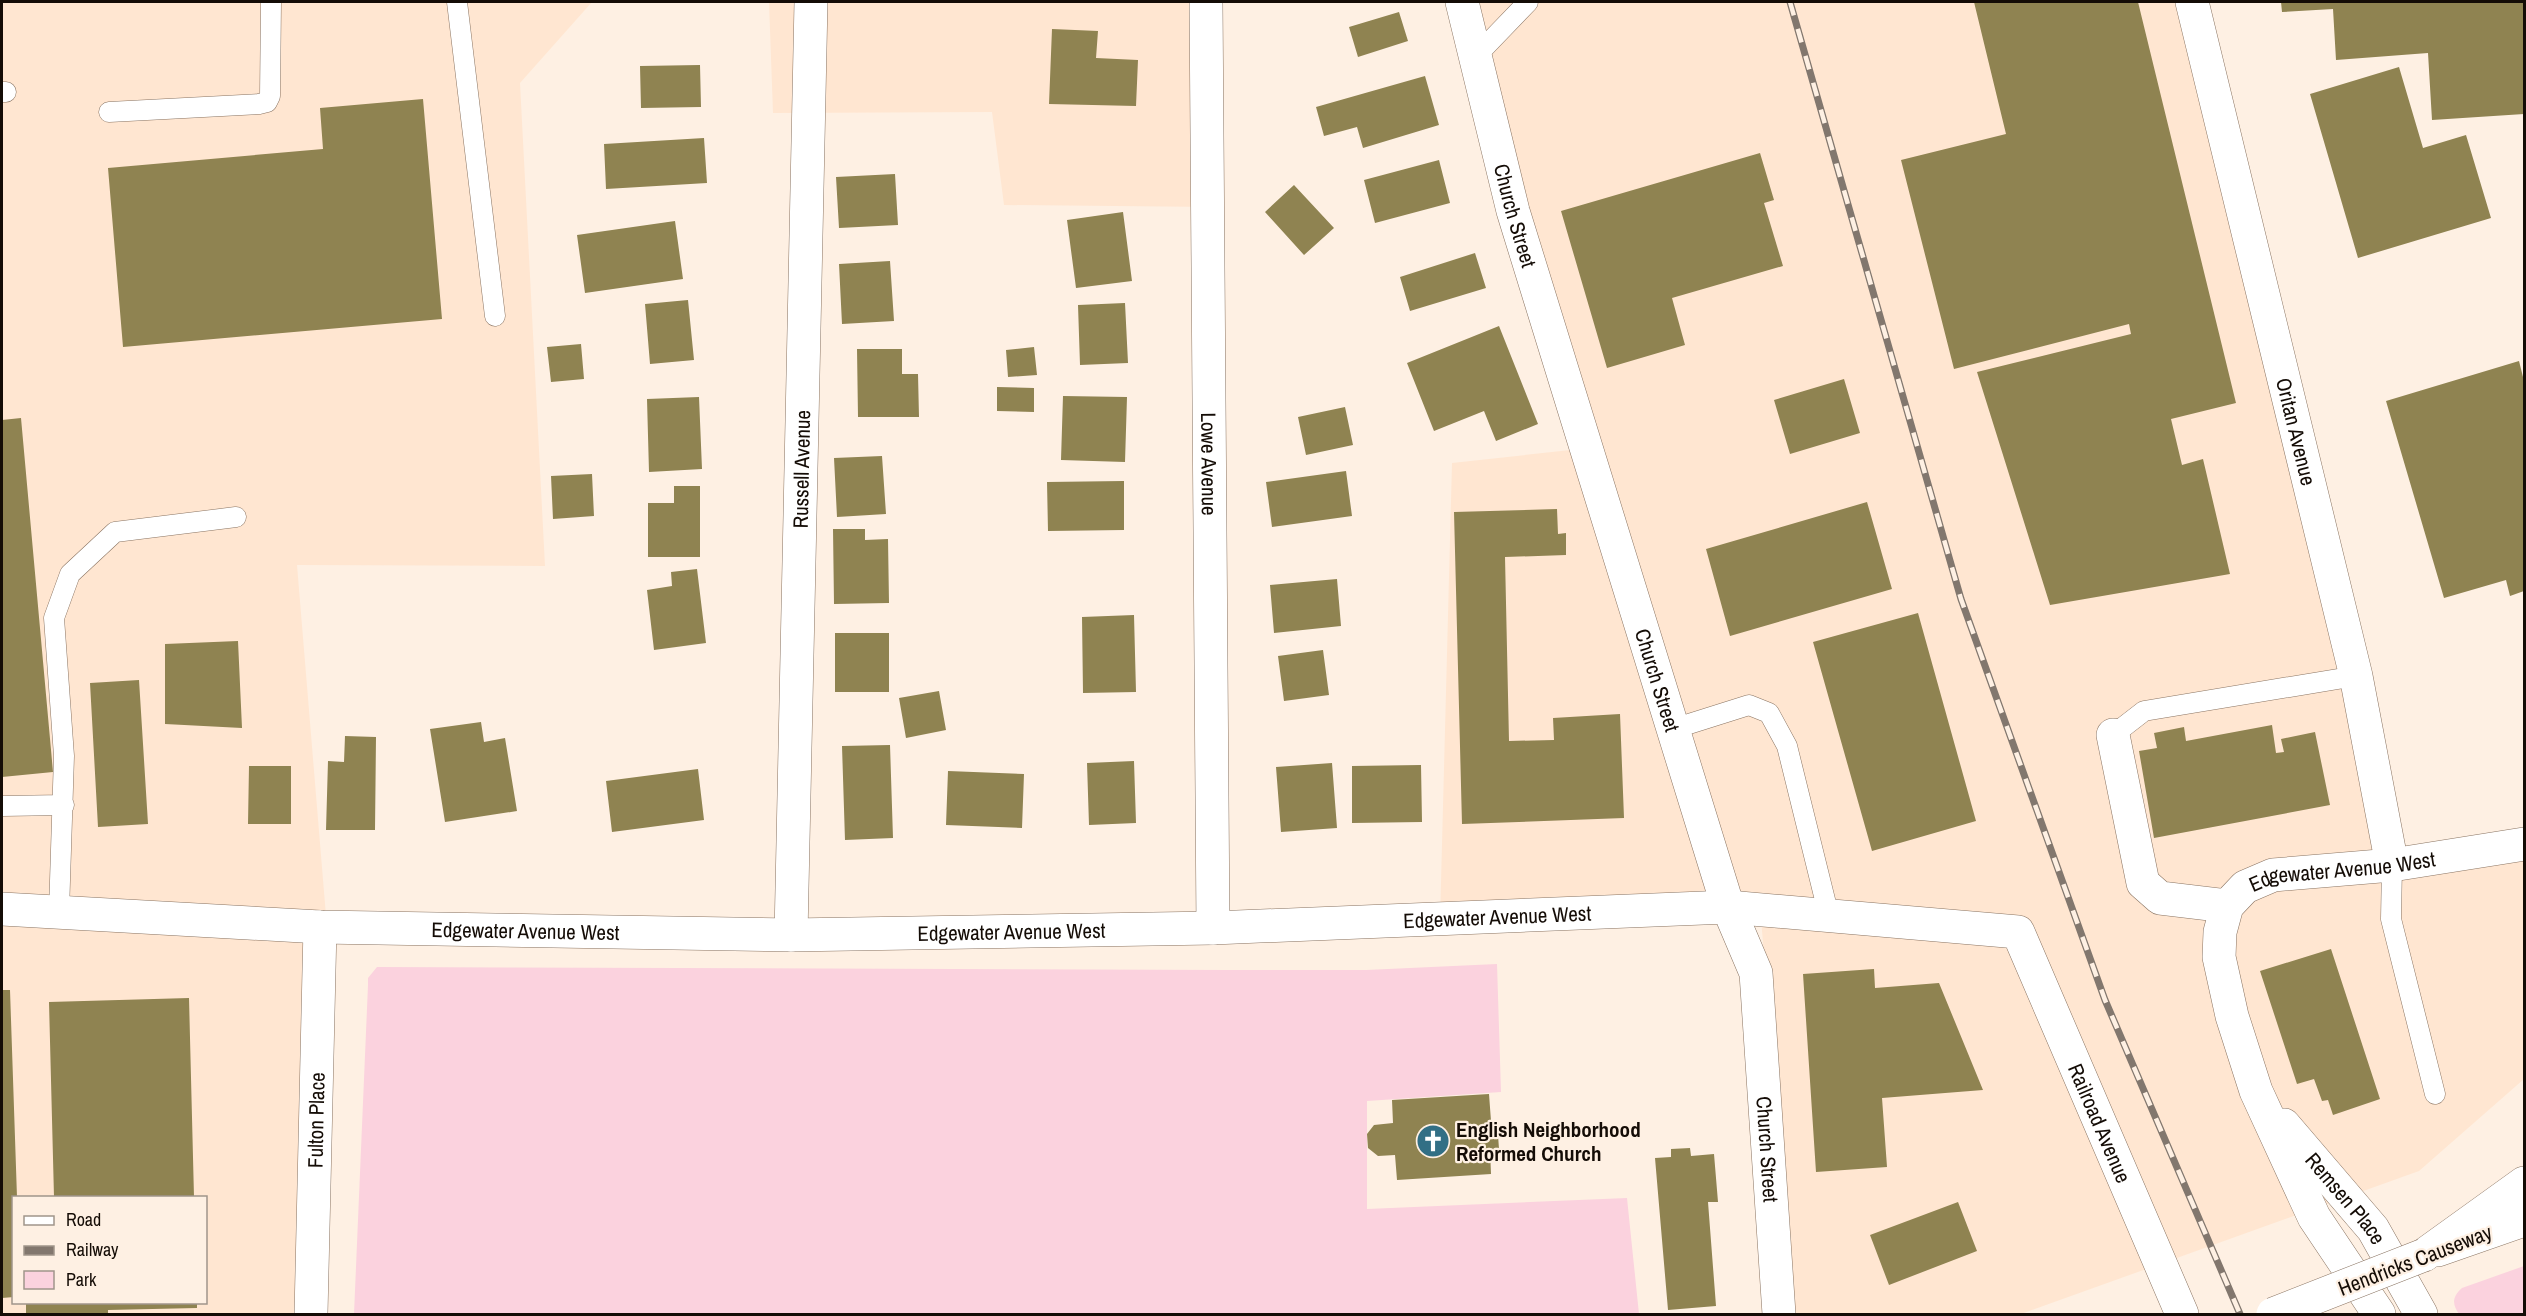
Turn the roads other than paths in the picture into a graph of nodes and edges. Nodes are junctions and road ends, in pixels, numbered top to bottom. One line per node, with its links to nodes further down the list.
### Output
1 (271, 2): 9 (lane)
2 (457, 2): 10 (lane)
3 (811, 2): 27 (street, Russell Avenue)
4 (1206, 2): 25 (street, Lowe Avenue)
5 (1462, 2): 8 (street, Church Street)
6 (1528, 2): 8 (lane)
7 (2192, 2): 12 (street, Oritan Avenue)
8 (1476, 56): 13 (street, Church Street)
9 (109, 112)
10 (495, 316)
11 (236, 517): 15 (lane)
12 (2356, 676): 14 (lane); 18 (street, Oritan Avenue)
13 (1673, 729): 20 (street, Church Street); 23 (lane)
14 (2113, 735): 19 (street, Edgewater Avenue West)
15 (64, 805): 16 (lane); 22 (lane)
16 (2, 806)
17 (2524, 844): 18 (street, Edgewater Avenue West)
18 (2392, 865): 19 (street, Edgewater Avenue West); 29 (lane)
19 (2227, 906): 28 (street, Remsen Place)
20 (1728, 907): 23 (street, Edgewater Avenue West); 25 (street, Edgewater Avenue West); 34 (street, Church Street)
21 (2, 909): 22 (street, Edgewater Avenue West)
22 (59, 912): 24 (street, Edgewater Avenue West)
23 (1829, 916): 26 (street, Edgewater Avenue West)
24 (320, 927): 27 (street, Edgewater Avenue West); 33 (street, Fulton Place)
25 (1213, 928): 27 (street, Edgewater Avenue West)
26 (2018, 932): 35 (street, Railroad Avenue)
27 (791, 935)
28 (2256, 1091): 37 (street, Remsen Place); 38 (street, Remsen Place)
29 (2435, 1094)
30 (2524, 1184): 32 (street)
31 (2524, 1220): 32 (street, Hendricks Causeway)
32 (2424, 1255): 36 (street, Hendricks Causeway, bridge)
33 (311, 1314)
34 (1779, 1314)
35 (2182, 1314)
36 (2272, 1314)
37 (2379, 1314)
38 (2421, 1314)

